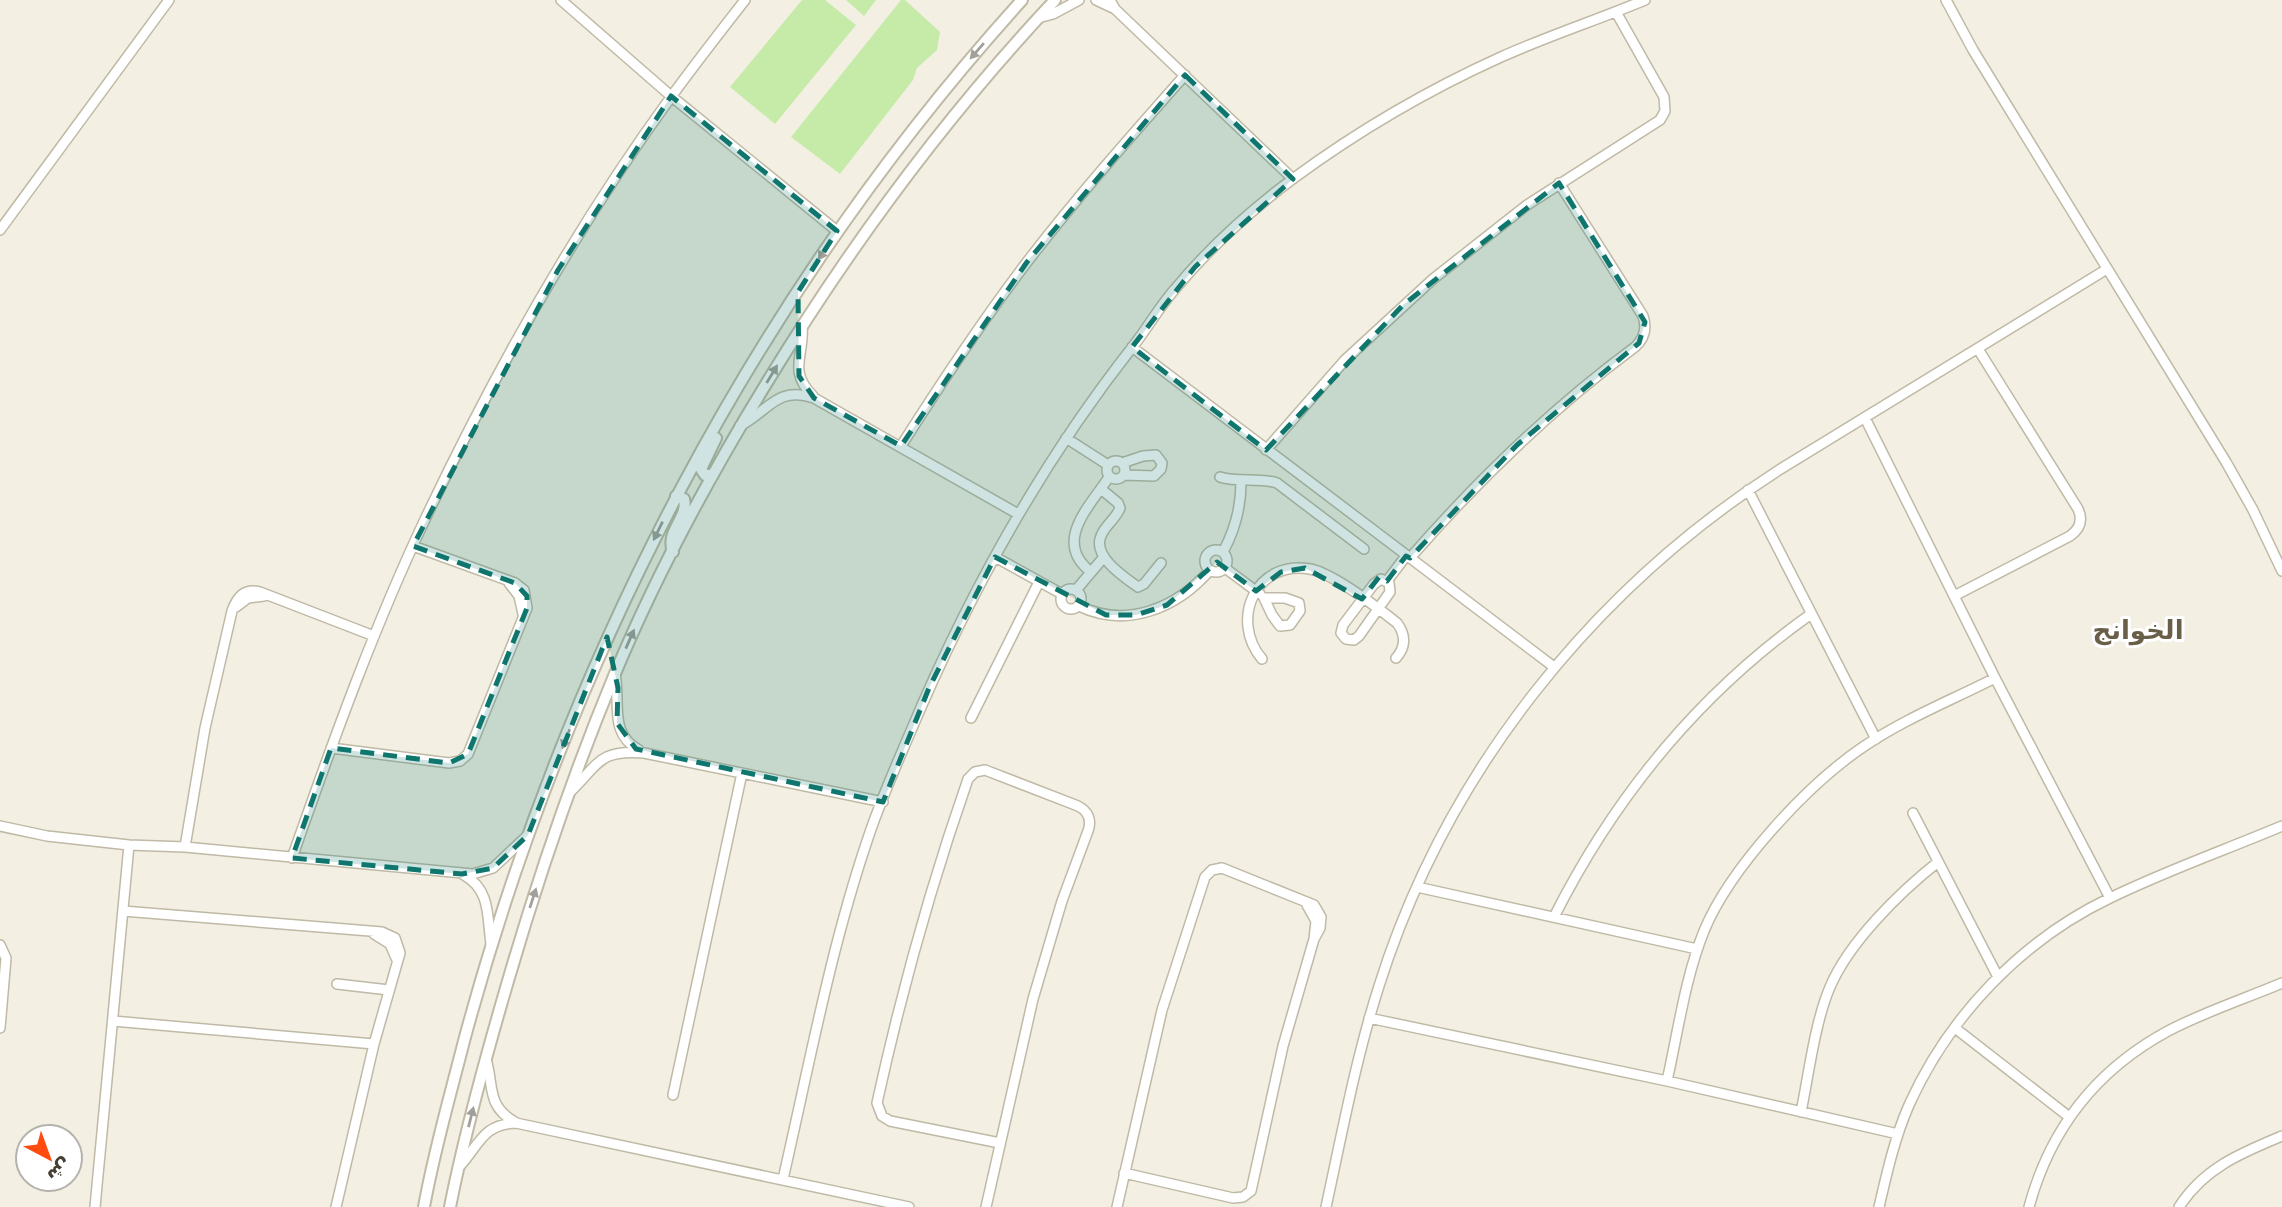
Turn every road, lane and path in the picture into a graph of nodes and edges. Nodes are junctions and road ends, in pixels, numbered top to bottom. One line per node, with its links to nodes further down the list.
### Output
1 (169, 0): 17 (street)
2 (561, 0): 14 (street)
3 (745, 0): 14 (street)
4 (1022, 0): 18 (street, one-way to 18)
5 (1055, 0): 12 (street)
6 (1079, 0): 12 (street)
7 (1096, 0): 10 (street)
8 (1645, 0): 11 (street)
9 (1946, 0): 19 (street)
10 (1112, 4): 13 (street)
11 (1616, 12): 15 (street); 16 (street)
12 (1038, 18): 20 (street)
13 (1185, 75): 15 (street); 28 (street)
14 (671, 96): 18 (street); 41 (street)
15 (1293, 179): 21 (street)
16 (1559, 183): 29 (street); 47 (street)
17 (0, 230)
18 (837, 231): 25 (street, one-way to 25)
19 (2107, 269): 22 (street); 51 (street)
20 (802, 325): 23 (street); 26 (street, one-way to 20)
21 (1132, 347): 27 (street); 29 (street)
22 (1978, 349): 24 (street); 58 (street)
23 (814, 398): 26 (street); 28 (street)
24 (1865, 418): 38 (street); 58 (street)
25 (716, 425): 32 (street); 39 (street)
26 (740, 426): 32 (street)
27 (1066, 438): 31 (street); 40 (street)
28 (901, 446): 40 (street)
29 (1266, 450): 47 (street)
30 (1122, 463): 31 (street); 33 (street); 33 (street)
31 (1108, 465): 34 (street)
32 (713, 475): 43 (street)
33 (1124, 475): 34 (street)
34 (1109, 477): 37 (street)
35 (1220, 477): 36 (street)
36 (1241, 482): 42 (street); 44 (street)
37 (1101, 489): 46 (street); 52 (street)
38 (1748, 490): 62 (street); 66 (street)
39 (676, 496): 43 (street); 79 (street, one-way to 79)
40 (1018, 514): 45 (street)
41 (413, 546): 63 (street); 71 (street)
42 (1364, 549)
43 (673, 552): 67 (street, one-way to 43)
44 (1223, 552): 49 (street); 50 (street)
45 (995, 557): 54 (street); 75 (street)
46 (1104, 557): 48 (street); 52 (street)
47 (1408, 557): 53 (street); 66 (street)
48 (1161, 563)
49 (1225, 568): 50 (street); 57 (street)
50 (1210, 570): 60 (street)
51 (2282, 571)
52 (1091, 572): 55 (street)
53 (1387, 581): 59 (street); 61 (street)
54 (1038, 582): 56 (street); 69 (street)
55 (1076, 590): 56 (street); 60 (street)
56 (1062, 594): 60 (street)
57 (1260, 595): 59 (street); 64 (street)
58 (1956, 595): 68 (street)
59 (1362, 599): 61 (street); 61 (street)
60 (1079, 606)
61 (1378, 610): 65 (street)
62 (1811, 614): 70 (street); 88 (street)
63 (374, 636): 71 (street); 81 (street)
64 (1262, 659)
65 (1396, 659)
66 (1554, 667): 85 (street)
67 (615, 674): 72 (street); 74 (street)
68 (1996, 678): 70 (street); 86 (street)
69 (971, 718)
70 (1876, 739): 91 (street)
71 (331, 748): 82 (street)
72 (644, 752): 73 (street); 74 (street)
73 (743, 773): 75 (street); 103 (street)
74 (570, 793): 101 (street, one-way to 74)
75 (883, 802): 112 (street)
76 (1913, 813): 83 (street)
77 (0, 826): 80 (street)
78 (2282, 826): 86 (street)
79 (528, 835): 84 (street); 89 (street)
80 (129, 845): 81 (street); 87 (street)
81 (185, 847): 82 (street)
82 (292, 858): 84 (street)
83 (1938, 862): 92 (street); 104 (street)
84 (462, 874): 89 (street)
85 (1417, 887): 88 (street); 96 (street)
86 (2110, 898): 92 (street)
87 (123, 911): 95 (street); 97 (street)
88 (1555, 917): 91 (street)
89 (491, 944): 115 (street)
90 (0, 945): 98 (street)
91 (1698, 948): 102 (street)
92 (1998, 978): 99 (street)
93 (2282, 983): 105 (street)
94 (337, 984): 95 (street)
95 (389, 990): 100 (street)
96 (1369, 1018): 102 (street); 120 (street)
97 (113, 1021): 100 (street); 113 (street)
98 (0, 1028)
99 (1955, 1028): 105 (street); 107 (street)
100 (374, 1044): 114 (street)
101 (486, 1057): 106 (street); 110 (street, one-way to 101)
102 (1667, 1081): 104 (street)
103 (673, 1095)
104 (1801, 1112): 107 (street)
105 (2068, 1116): 122 (street)
106 (516, 1123): 110 (street); 112 (street)
107 (1898, 1134): 121 (street)
108 (2282, 1136): 123 (street)
109 (1000, 1143): 109 (street); 118 (street)
110 (458, 1168): 116 (street)
111 (1124, 1173): 111 (street); 119 (street)
112 (783, 1179): 117 (street)
113 (95, 1207)
114 (336, 1207)
115 (424, 1207)
116 (450, 1207)
117 (909, 1207)
118 (986, 1207)
119 (1117, 1207)
120 (1326, 1207)
121 (1879, 1207)
122 (2029, 1207)
123 (2179, 1207)

